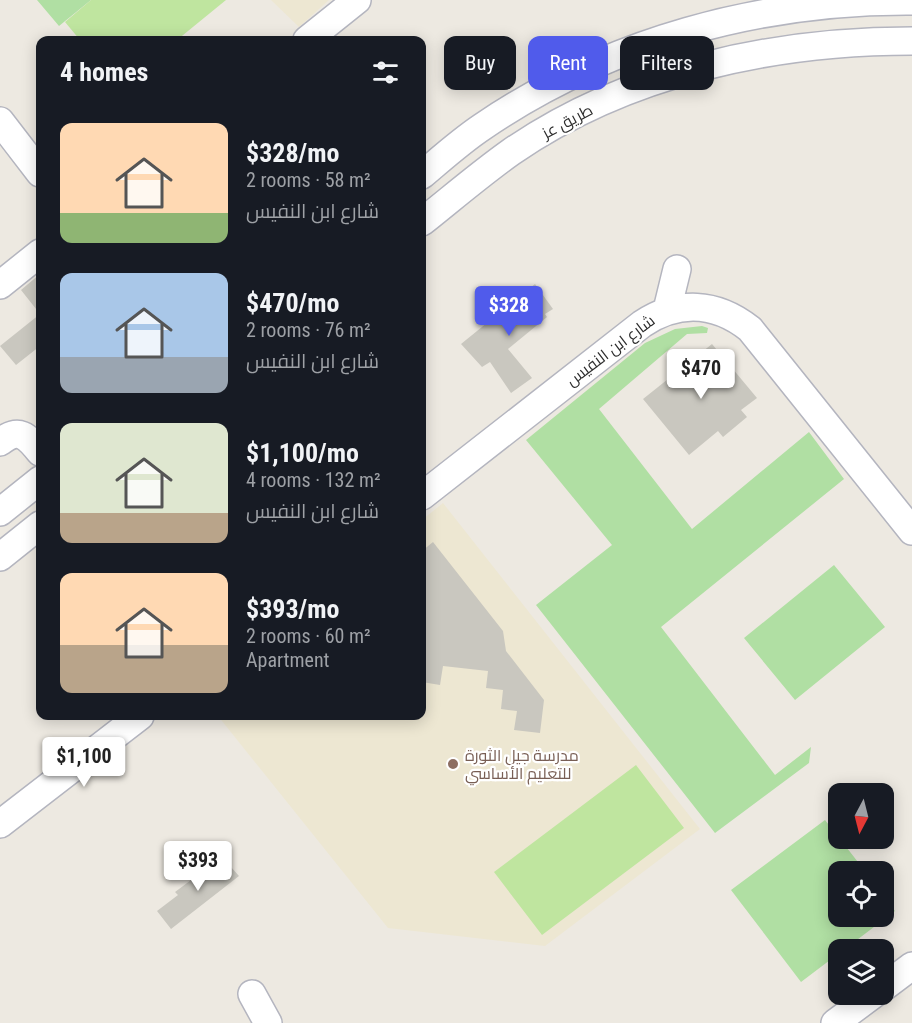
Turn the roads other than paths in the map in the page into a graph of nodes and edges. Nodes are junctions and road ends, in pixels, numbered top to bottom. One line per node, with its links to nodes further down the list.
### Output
1 (357, 0): 3 (street)
2 (912, 1): 7 (street)
3 (312, 36)
4 (912, 41): 8 (street, طريق عز)
5 (0, 121): 6 (street)
6 (36, 168)
7 (426, 172)
8 (426, 219)
9 (36, 256): 11 (street)
10 (677, 269): 12 (street)
11 (0, 285)
12 (667, 310): 16 (street, شارع ابن النفيس); 19 (street, شارع ابن النفيس)
13 (0, 442): 14 (street)
14 (36, 447)
15 (36, 483): 17 (street)
16 (426, 493)
17 (0, 512)
18 (36, 528): 20 (street)
19 (912, 531)
20 (0, 557)
21 (135, 720): 22 (street)
22 (0, 824)
23 (912, 966): 24 (street)
24 (894, 980)
25 (252, 994): 27 (street)
26 (859, 1005): 28 (street)
27 (268, 1023)
28 (835, 1023)

